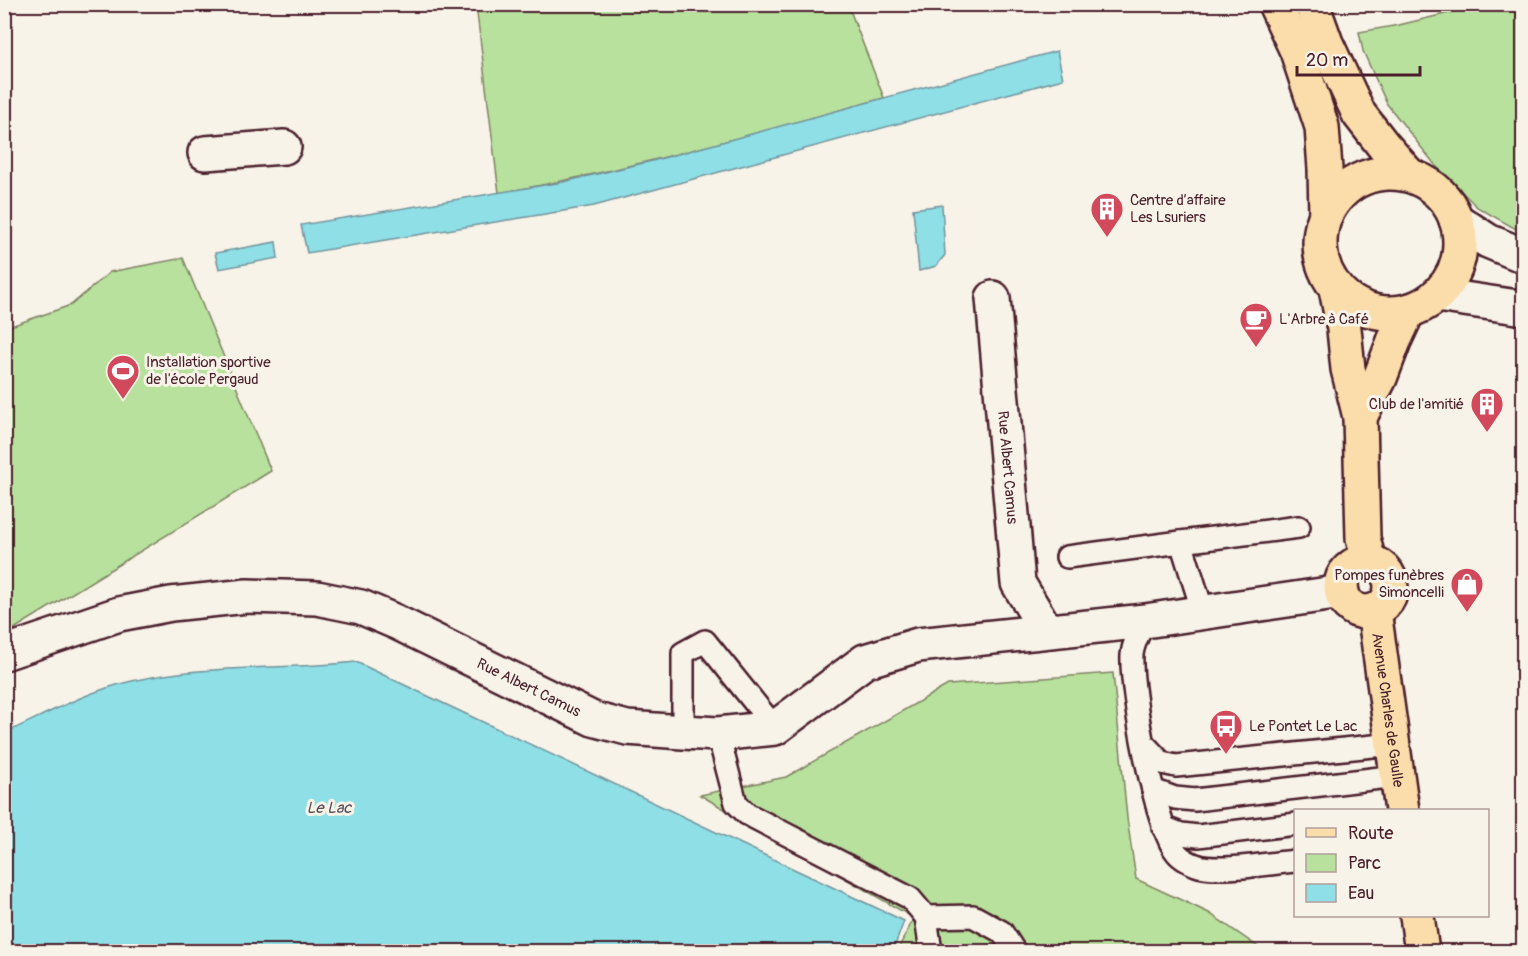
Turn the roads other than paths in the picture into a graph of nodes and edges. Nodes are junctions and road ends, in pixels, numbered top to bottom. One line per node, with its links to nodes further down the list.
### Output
1 (1275, 4): 6 (main road)
2 (1312, 4): 5 (main road)
3 (284, 147): 4 (street)
4 (206, 153)
5 (1409, 175): 6 (main road); 7 (main road)
6 (1326, 215): 9 (main road)
7 (1456, 220): 8 (street); 10 (main road)
8 (1524, 256)
9 (1336, 289): 13 (main road); 14 (main road)
10 (1437, 295): 12 (street); 13 (main road)
11 (993, 298): 23 (street, Rue Albert Camus)
12 (1524, 308)
13 (1408, 311): 14 (main road)
14 (1360, 417): 18 (main road)
15 (1299, 527): 16 (lane)
16 (1181, 542): 17 (lane); 21 (lane)
17 (1067, 557)
18 (1369, 562): 19 (main road); 20 (main road)
19 (1342, 592): 20 (main road); 21 (street)
20 (1374, 611): 29 (main road, Avenue Charles de Gaulle)
21 (1203, 612): 22 (street)
22 (1145, 621): 23 (street); 28 (lane)
23 (1046, 630): 25 (street)
24 (4, 653): 26 (street, Rue Albert Camus)
25 (775, 728): 26 (lane); 27 (street, Rue Albert Camus)
26 (683, 732): 27 (street, Rue Albert Camus)
27 (718, 734): 36 (lane)
28 (1144, 744): 29 (lane); 31 (lane)
29 (1393, 744): 30 (main road, Avenue Charles de Gaulle)
30 (1397, 776): 31 (lane); 32 (main road, Avenue Charles de Gaulle)
31 (1153, 790): 34 (lane)
32 (1402, 809)
33 (1294, 824): 34 (lane)
34 (1163, 827): 35 (lane)
35 (1294, 861)
36 (926, 916): 38 (lane); 39 (lane)
37 (1417, 917): 40 (main road)
38 (931, 951)
39 (1015, 951)
40 (1422, 951)

